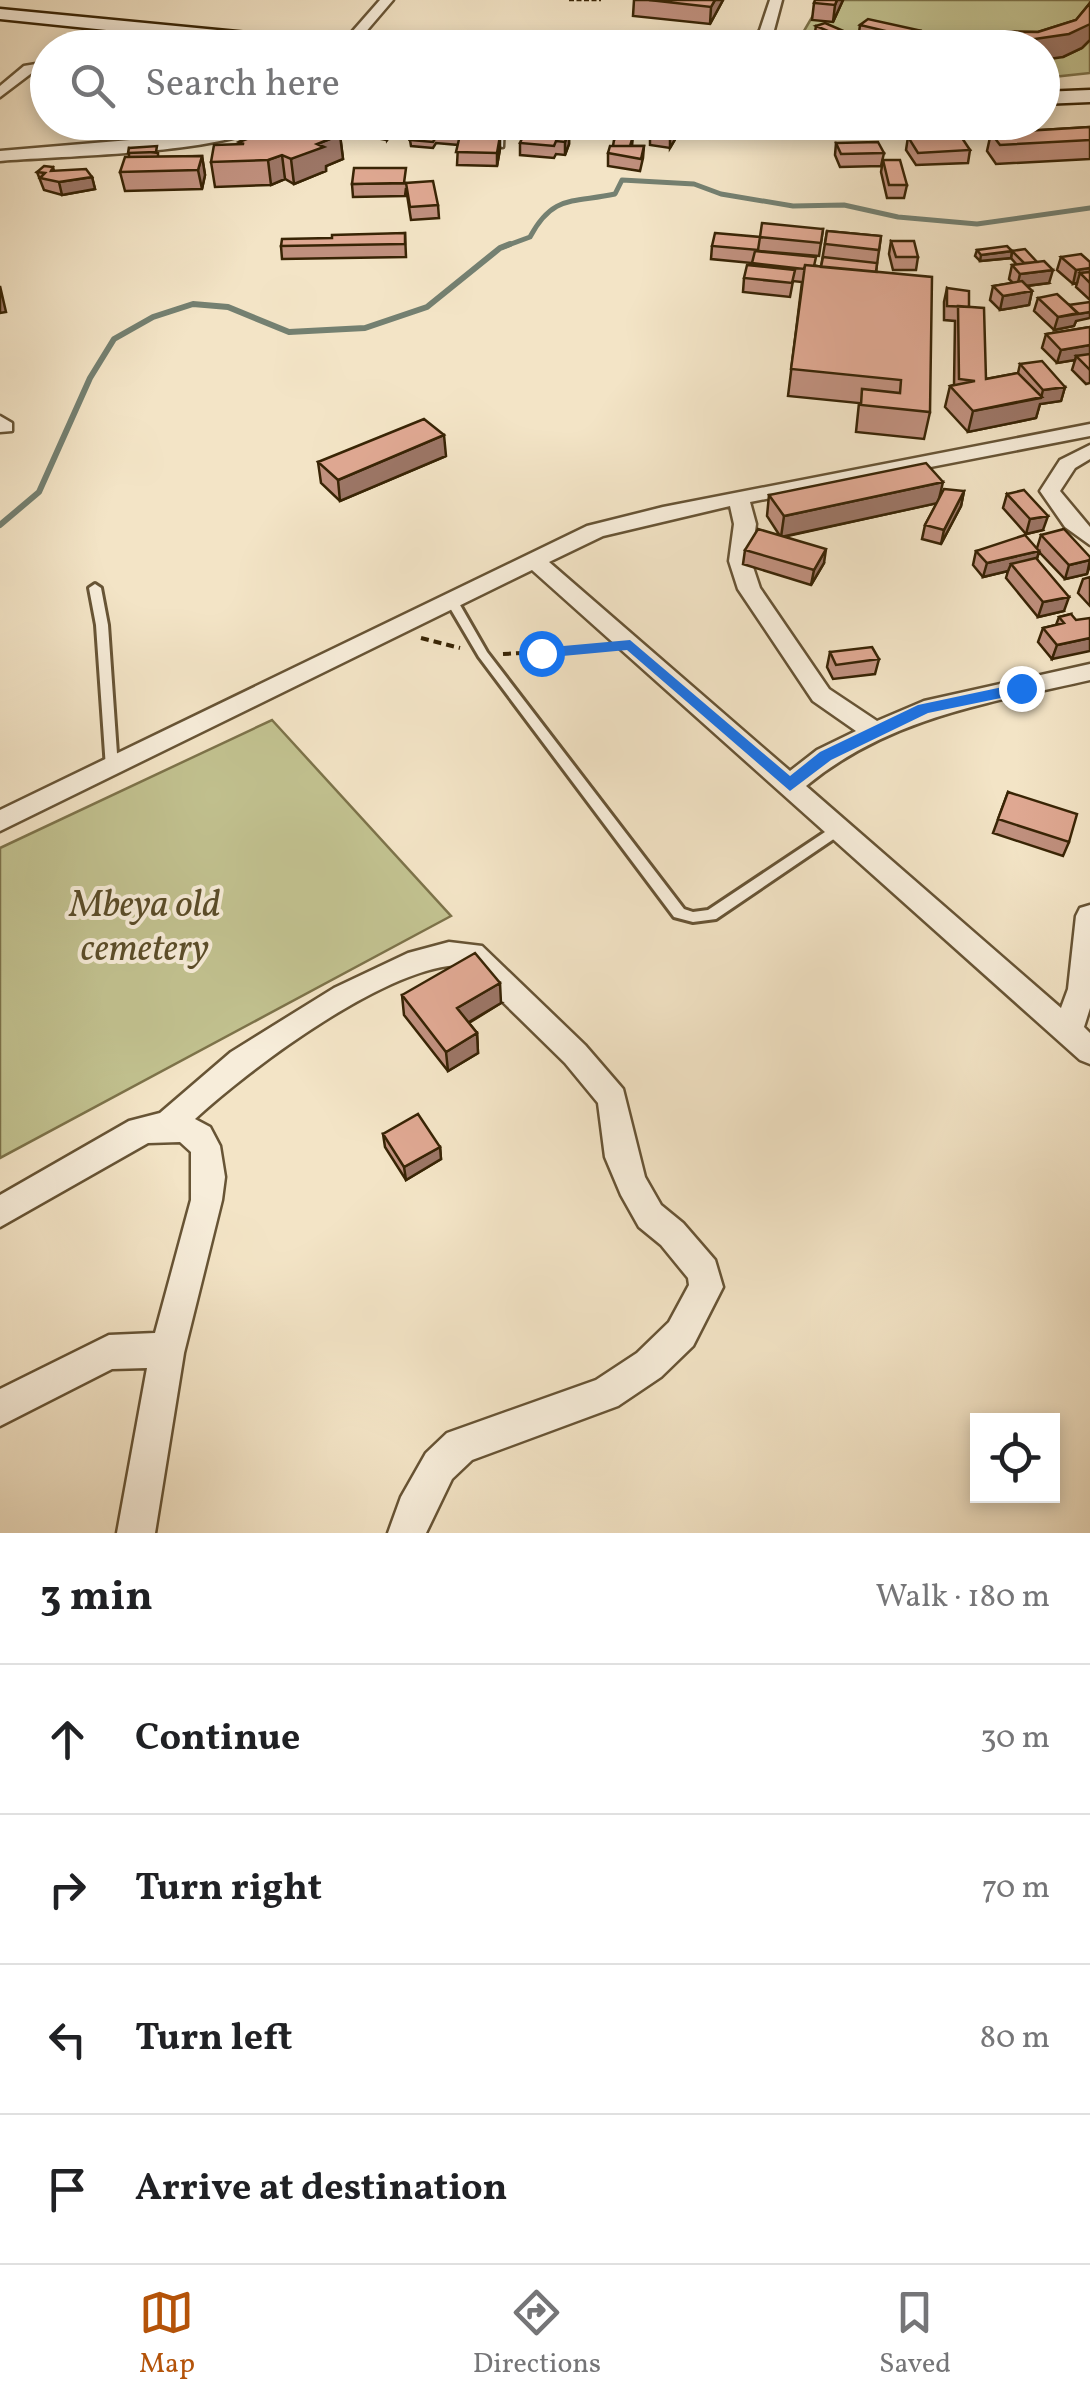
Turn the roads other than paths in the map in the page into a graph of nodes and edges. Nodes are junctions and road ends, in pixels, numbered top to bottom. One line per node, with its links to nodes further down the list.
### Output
1 (387, 0): 5 (street)
2 (776, 0): 6 (street)
3 (0, 14): 4 (street)
4 (134, 30)
5 (360, 30)
6 (767, 30)
7 (30, 70): 8 (street)
8 (0, 93)
9 (1090, 96): 10 (street)
10 (1060, 97)
11 (190, 140): 14 (street)
12 (498, 140): 13 (street)
13 (498, 144)
14 (0, 156)
15 (1090, 430): 17 (street)
16 (1090, 451): 18 (street)
17 (738, 498): 19 (street); 23 (street)
18 (1090, 538)
19 (534, 560): 21 (street); 25 (street)
20 (95, 588): 24 (lane)
21 (452, 601): 24 (street); 27 (lane)
22 (1090, 672): 23 (street)
23 (872, 730): 25 (street)
24 (112, 768): 26 (street)
25 (790, 785): 27 (street)
26 (0, 821)
27 (840, 829): 30 (street)
28 (1090, 916): 29 (street)
29 (1086, 990): 30 (street)
30 (1079, 1041)
31 (169, 1124): 32 (street); 33 (street); 36 (street)
32 (0, 1212)
33 (168, 1350): 34 (street); 35 (street)
34 (0, 1408)
35 (136, 1533)
36 (407, 1533)

